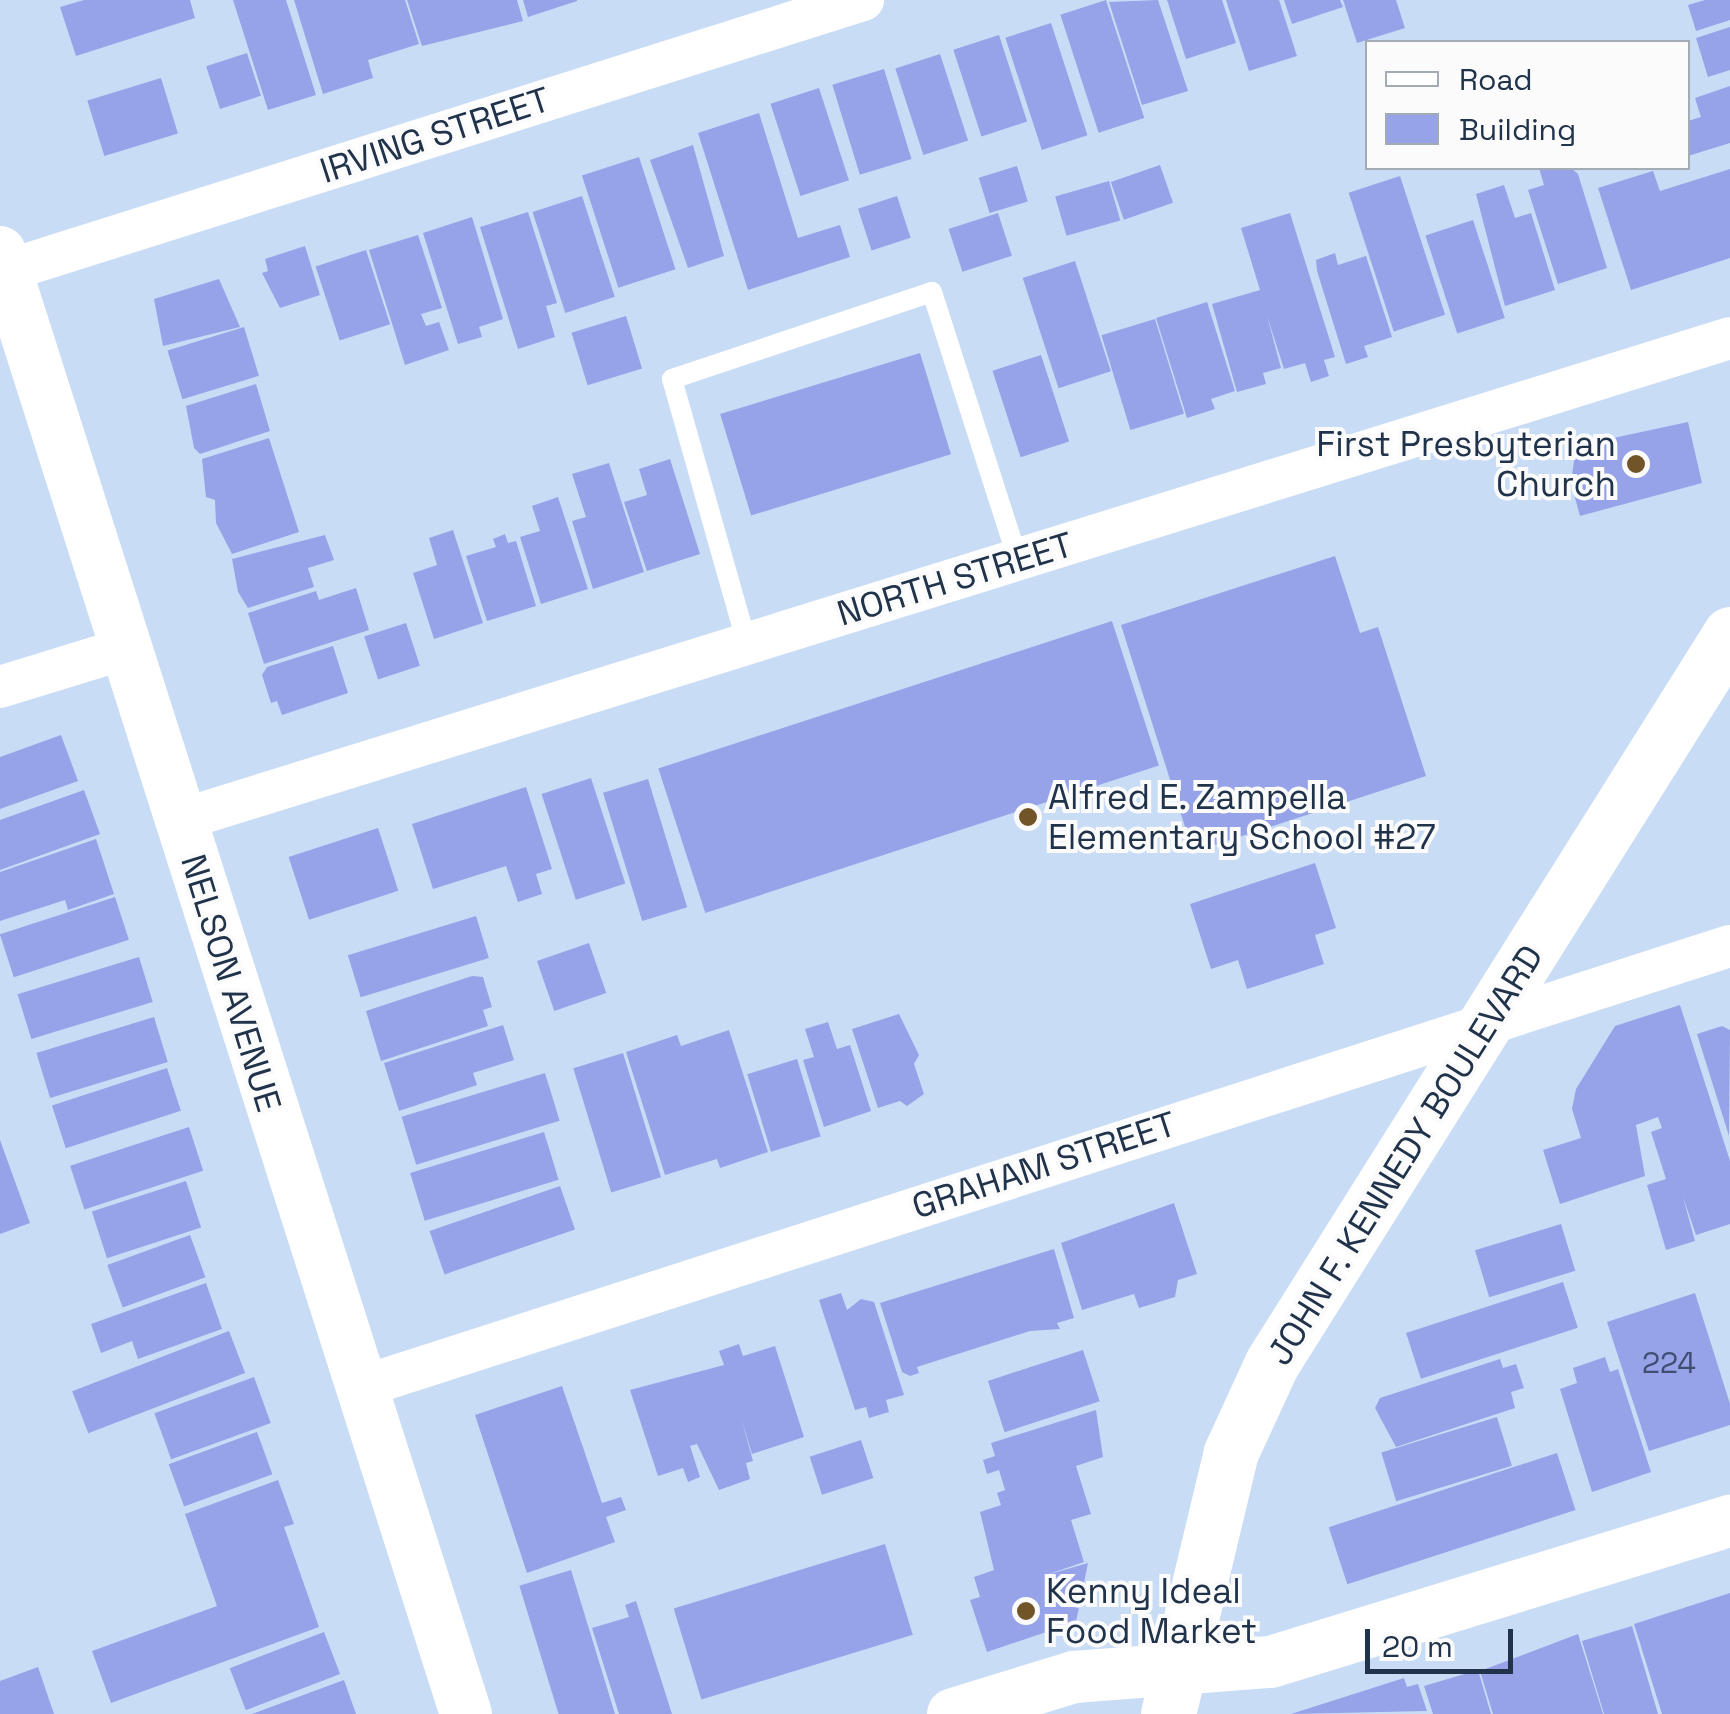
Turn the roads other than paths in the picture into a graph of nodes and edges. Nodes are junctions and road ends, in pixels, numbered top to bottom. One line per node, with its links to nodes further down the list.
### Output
1 (863, 0): 2 (street, IRVING STREET)
2 (3, 261): 7 (street, NELSON AVENUE)
3 (1730, 338): 4 (street, NORTH STREET)
4 (1018, 560): 6 (street, NORTH STREET); 6 (lane)
5 (1730, 634): 11 (main road, JOHN F. KENNEDY BOULEVARD)
6 (748, 644): 9 (street, NORTH STREET)
7 (127, 648): 8 (street); 9 (street, NELSON AVENUE)
8 (0, 687)
9 (180, 820): 12 (street, NELSON AVENUE)
10 (1730, 946): 11 (street, GRAHAM STREET)
11 (1483, 1025): 12 (street, GRAHAM STREET); 14 (main road, JOHN F. KENNEDY BOULEVARD)
12 (358, 1388): 15 (street, NELSON AVENUE)
13 (1730, 1521): 14 (street)
14 (1172, 1693): 16 (street)
15 (466, 1714)
16 (953, 1714)

